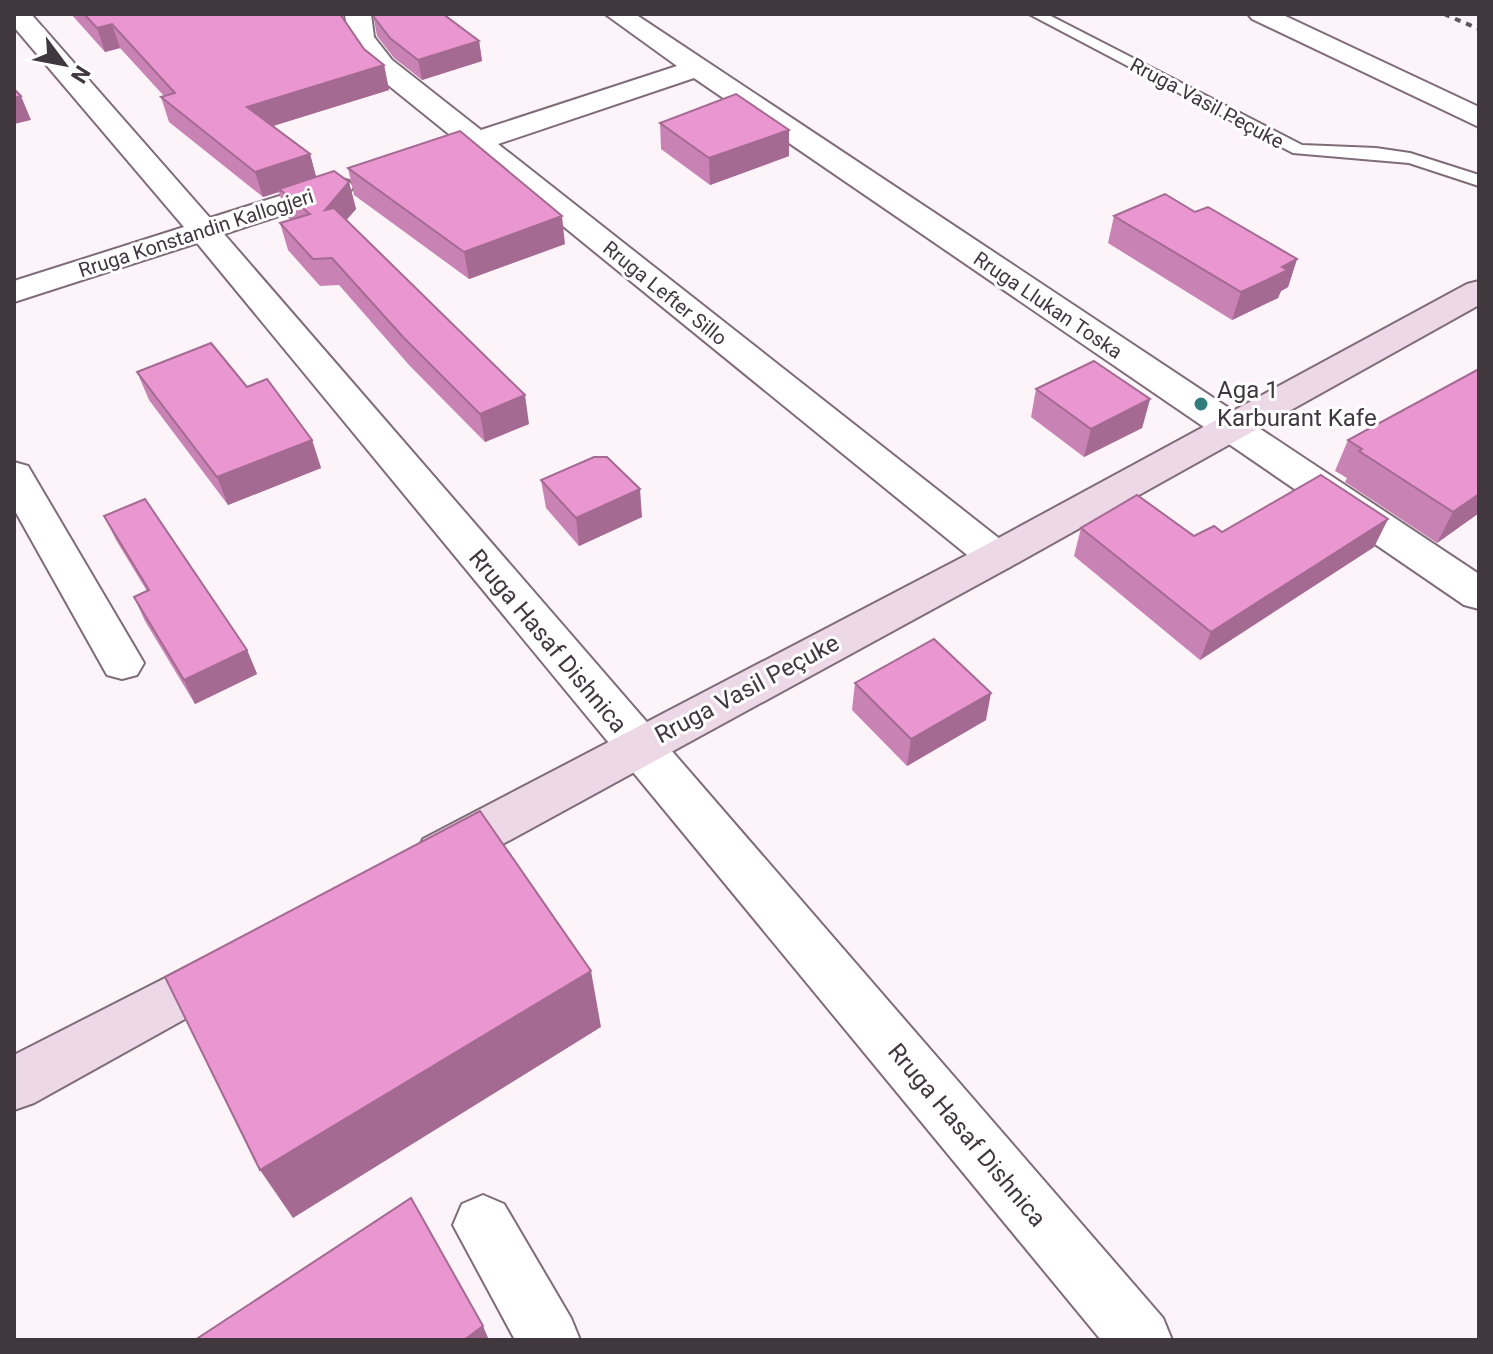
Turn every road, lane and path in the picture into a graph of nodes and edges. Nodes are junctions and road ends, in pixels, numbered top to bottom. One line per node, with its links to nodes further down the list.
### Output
1 (17, 14): 12 (street, Rruga Hasaf Dishnica)
2 (358, 14): 8 (street, Rruga Lefter Sillo)
3 (618, 14): 6 (street, Rruga Llukan Toska)
4 (1036, 14): 11 (lane, Rruga Vasil Peçuke)
5 (1261, 14): 7 (street)
6 (697, 68): 8 (street); 15 (street, Rruga Llukan Toska)
7 (1479, 118)
8 (476, 142): 9 (street); 17 (street, Rruga Lefter Sillo)
9 (431, 156)
10 (370, 176): 12 (street, Rruga Konstandin Kallogjeri)
11 (1479, 181)
12 (204, 231): 14 (street, Rruga Konstandin Kallogjeri); 20 (street, Rruga Hasaf Dishnica)
13 (1479, 291): 15 (street, Rruga Vasil Peçuke)
14 (14, 292)
15 (1229, 428): 17 (street, Rruga Vasil Peçuke); 18 (street, Rruga Llukan Toska)
16 (14, 475): 19 (street)
17 (996, 557): 20 (street, Rruga Vasil Peçuke)
18 (1479, 594)
19 (122, 663)
20 (638, 748): 21 (street, Rruga Vasil Peçuke); 26 (street, Rruga Hasaf Dishnica)
21 (402, 875)
22 (264, 950): 23 (street)
23 (14, 1084)
24 (483, 1225): 25 (street)
25 (549, 1340)
26 (1141, 1340)

